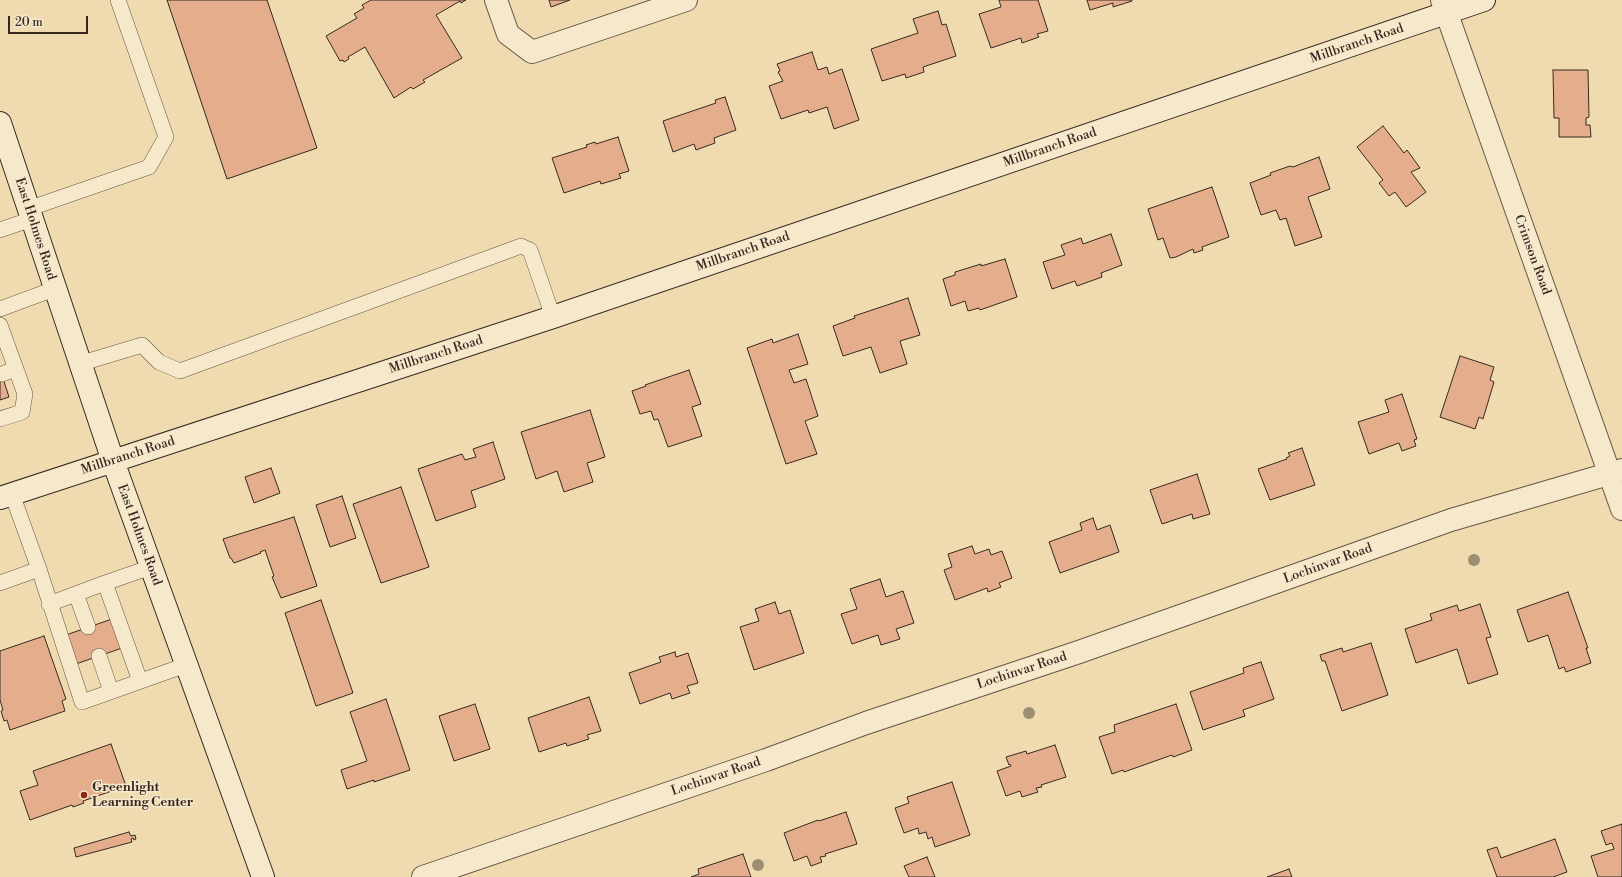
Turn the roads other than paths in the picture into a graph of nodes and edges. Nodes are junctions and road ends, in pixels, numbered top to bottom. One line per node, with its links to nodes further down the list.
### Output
1 (118, 0): 7 (lane)
2 (496, 0): 3 (main road)
3 (686, 0)
4 (1484, 0): 5 (main road, Millbranch Road)
5 (1444, 7): 11 (main road, Millbranch Road); 17 (main road, Crimson Road)
6 (0, 123): 7 (main road, East Holmes Road)
7 (30, 214): 8 (lane); 9 (main road, East Holmes Road)
8 (0, 230)
9 (54, 289): 10 (lane); 14 (main road, East Holmes Road)
10 (0, 309)
11 (554, 317): 14 (lane); 16 (main road, Millbranch Road)
12 (0, 325): 13 (lane)
13 (3, 343): 15 (lane)
14 (79, 364): 16 (main road, East Holmes Road)
15 (0, 419)
16 (113, 461): 18 (main road, Millbranch Road); 20 (main road, East Holmes Road)
17 (1616, 472): 19 (main road, Crimson Road); 32 (main road, Lochinvar Road)
18 (6, 496): 21 (lane)
19 (1622, 509)
20 (151, 567): 23 (lane); 28 (main road, East Holmes Road)
21 (39, 569): 22 (lane); 25 (lane)
22 (0, 583)
23 (105, 584): 24 (lane); 29 (lane)
24 (76, 594): 25 (lane); 26 (lane)
25 (49, 604): 30 (lane)
26 (88, 627)
27 (99, 656): 30 (lane)
28 (186, 665): 29 (lane); 31 (main road, East Holmes Road)
29 (140, 681): 30 (lane)
30 (112, 691)
31 (263, 877)
32 (423, 877)

